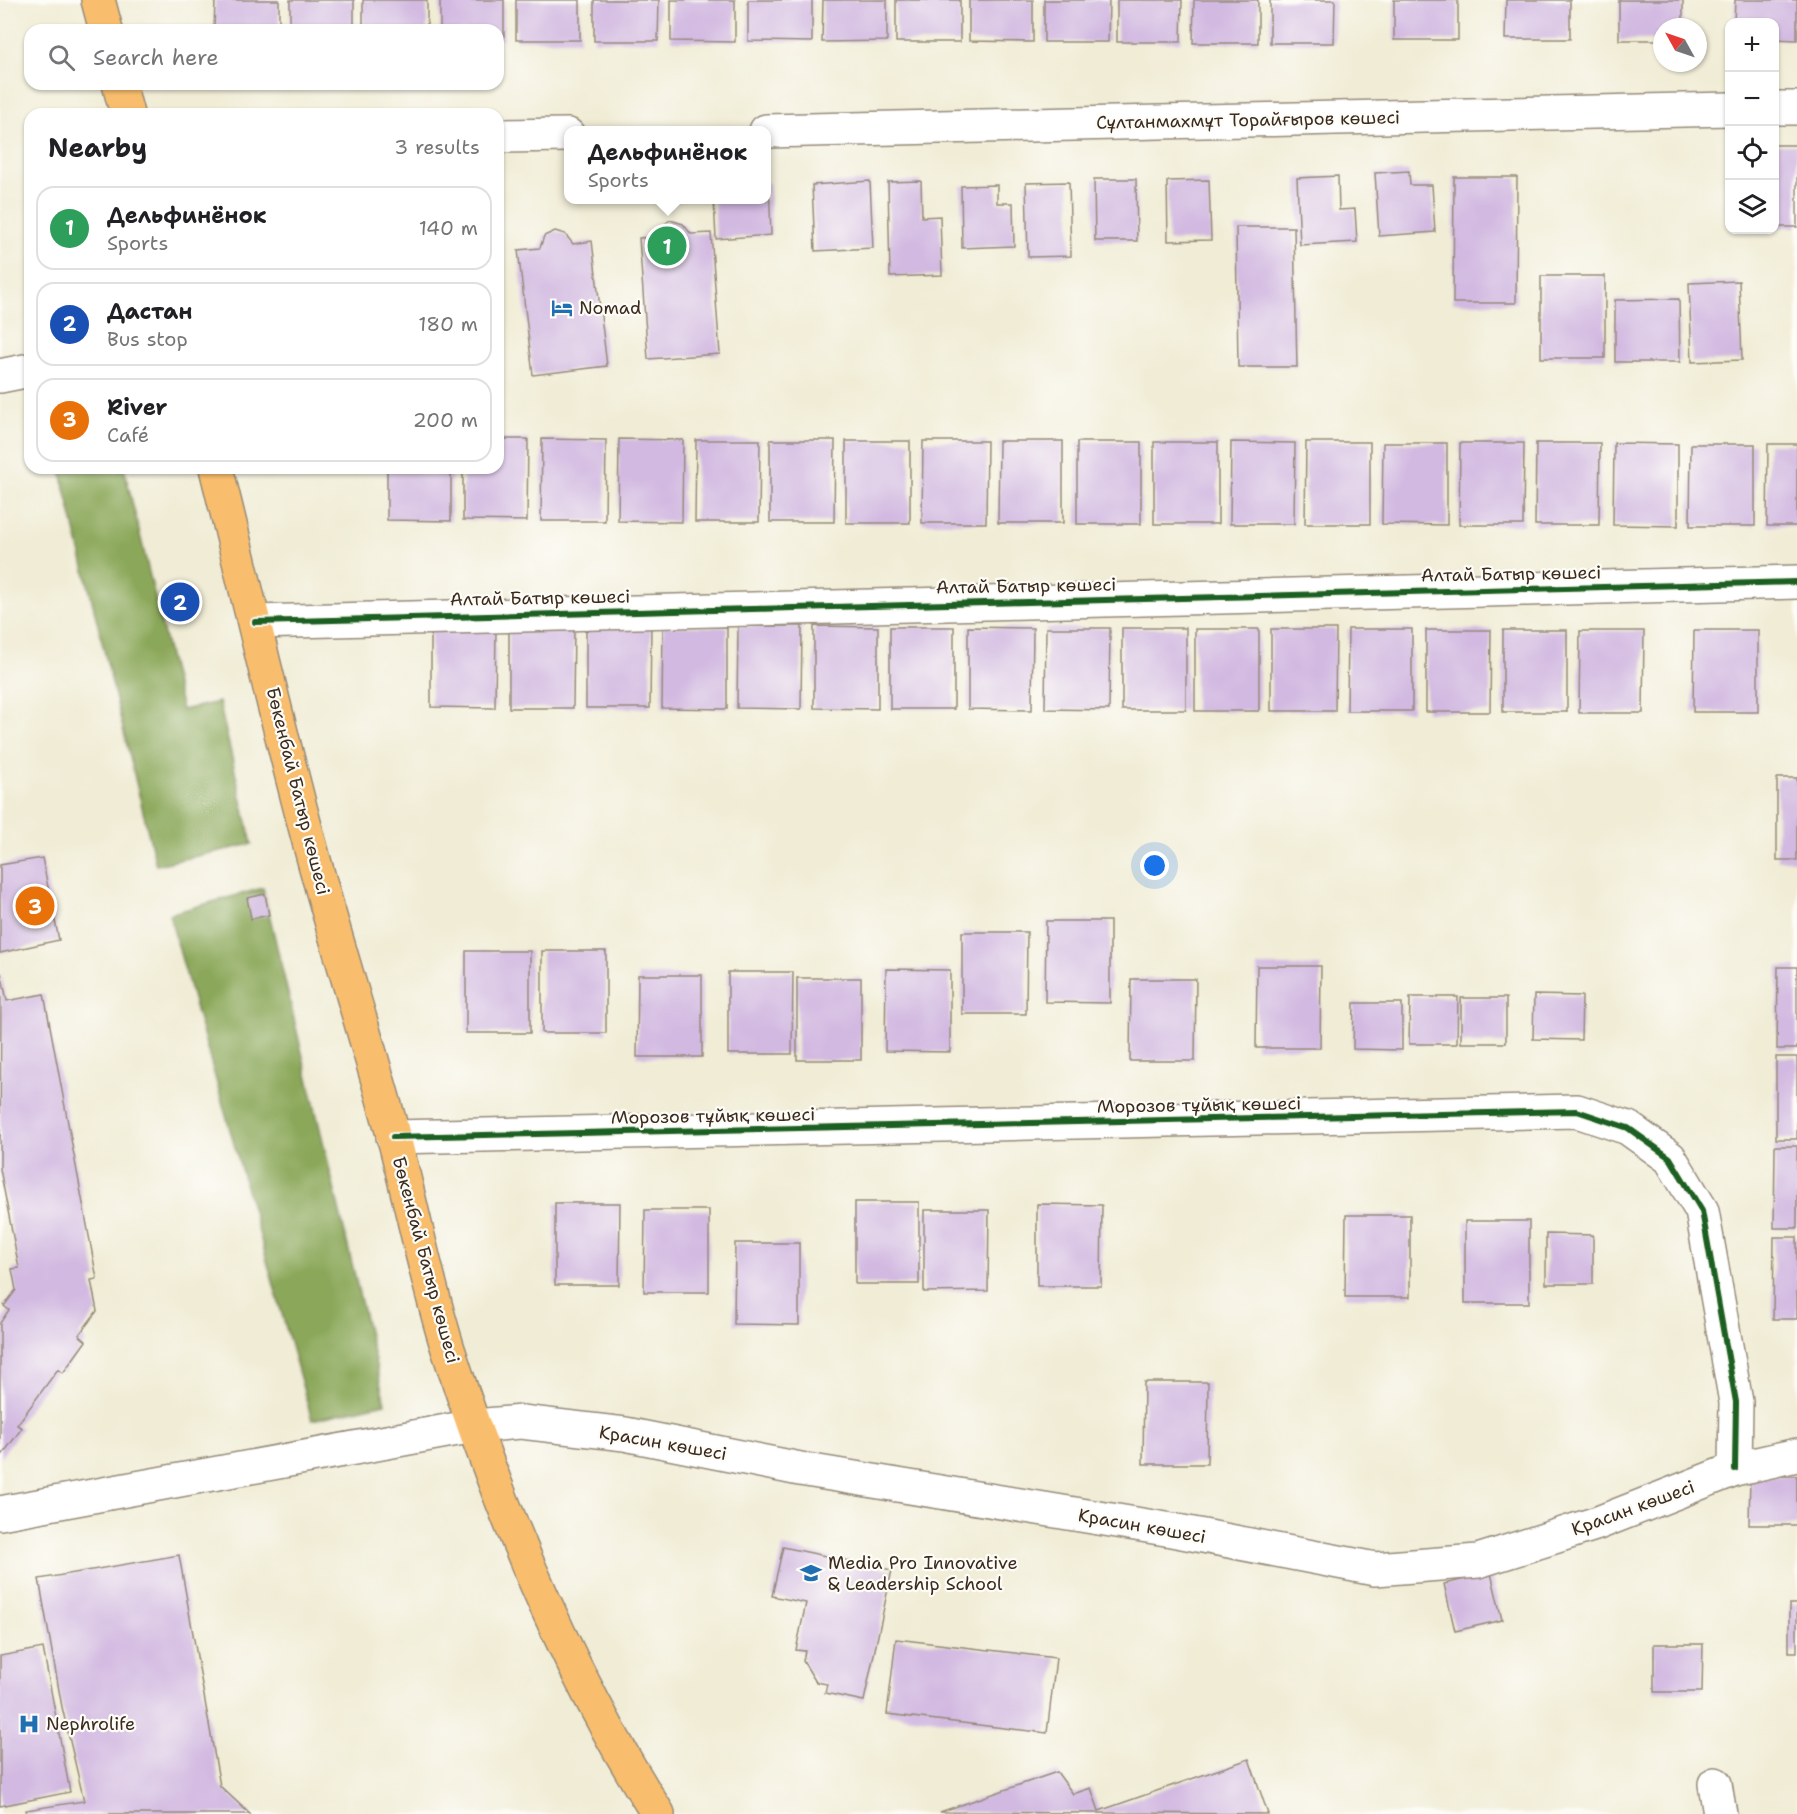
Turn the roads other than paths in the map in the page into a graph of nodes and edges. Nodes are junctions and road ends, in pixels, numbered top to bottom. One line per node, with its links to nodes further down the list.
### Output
1 (98, 0): 2 (main road)
2 (104, 24)
3 (121, 90): 4 (main road)
4 (125, 108)
5 (1779, 108): 6 (street)
6 (1797, 108)
7 (1725, 109): 8 (street, Сұлтанмахмұт Торайғыров көшесі)
8 (771, 130)
9 (564, 135): 10 (street)
10 (504, 136)
11 (24, 371): 12 (street)
12 (0, 376)
13 (218, 474): 15 (main road, Бөкенбай Батыр көшесі)
14 (1797, 582): 15 (street, Алтай Батыр көшесі)
15 (255, 622): 16 (main road, Бөкенбай Батыр көшесі)
16 (393, 1137): 17 (main road, Бөкенбай Батыр көшесі); 19 (street, Морозов тұйық көшесі)
17 (474, 1426): 19 (street, Красин көшесі); 20 (street, Красин көшесі); 21 (main road, Бөкенбай Батыр көшесі)
18 (1797, 1455): 19 (street, Красин көшесі)
19 (1735, 1469)
20 (0, 1513)
21 (658, 1814)

